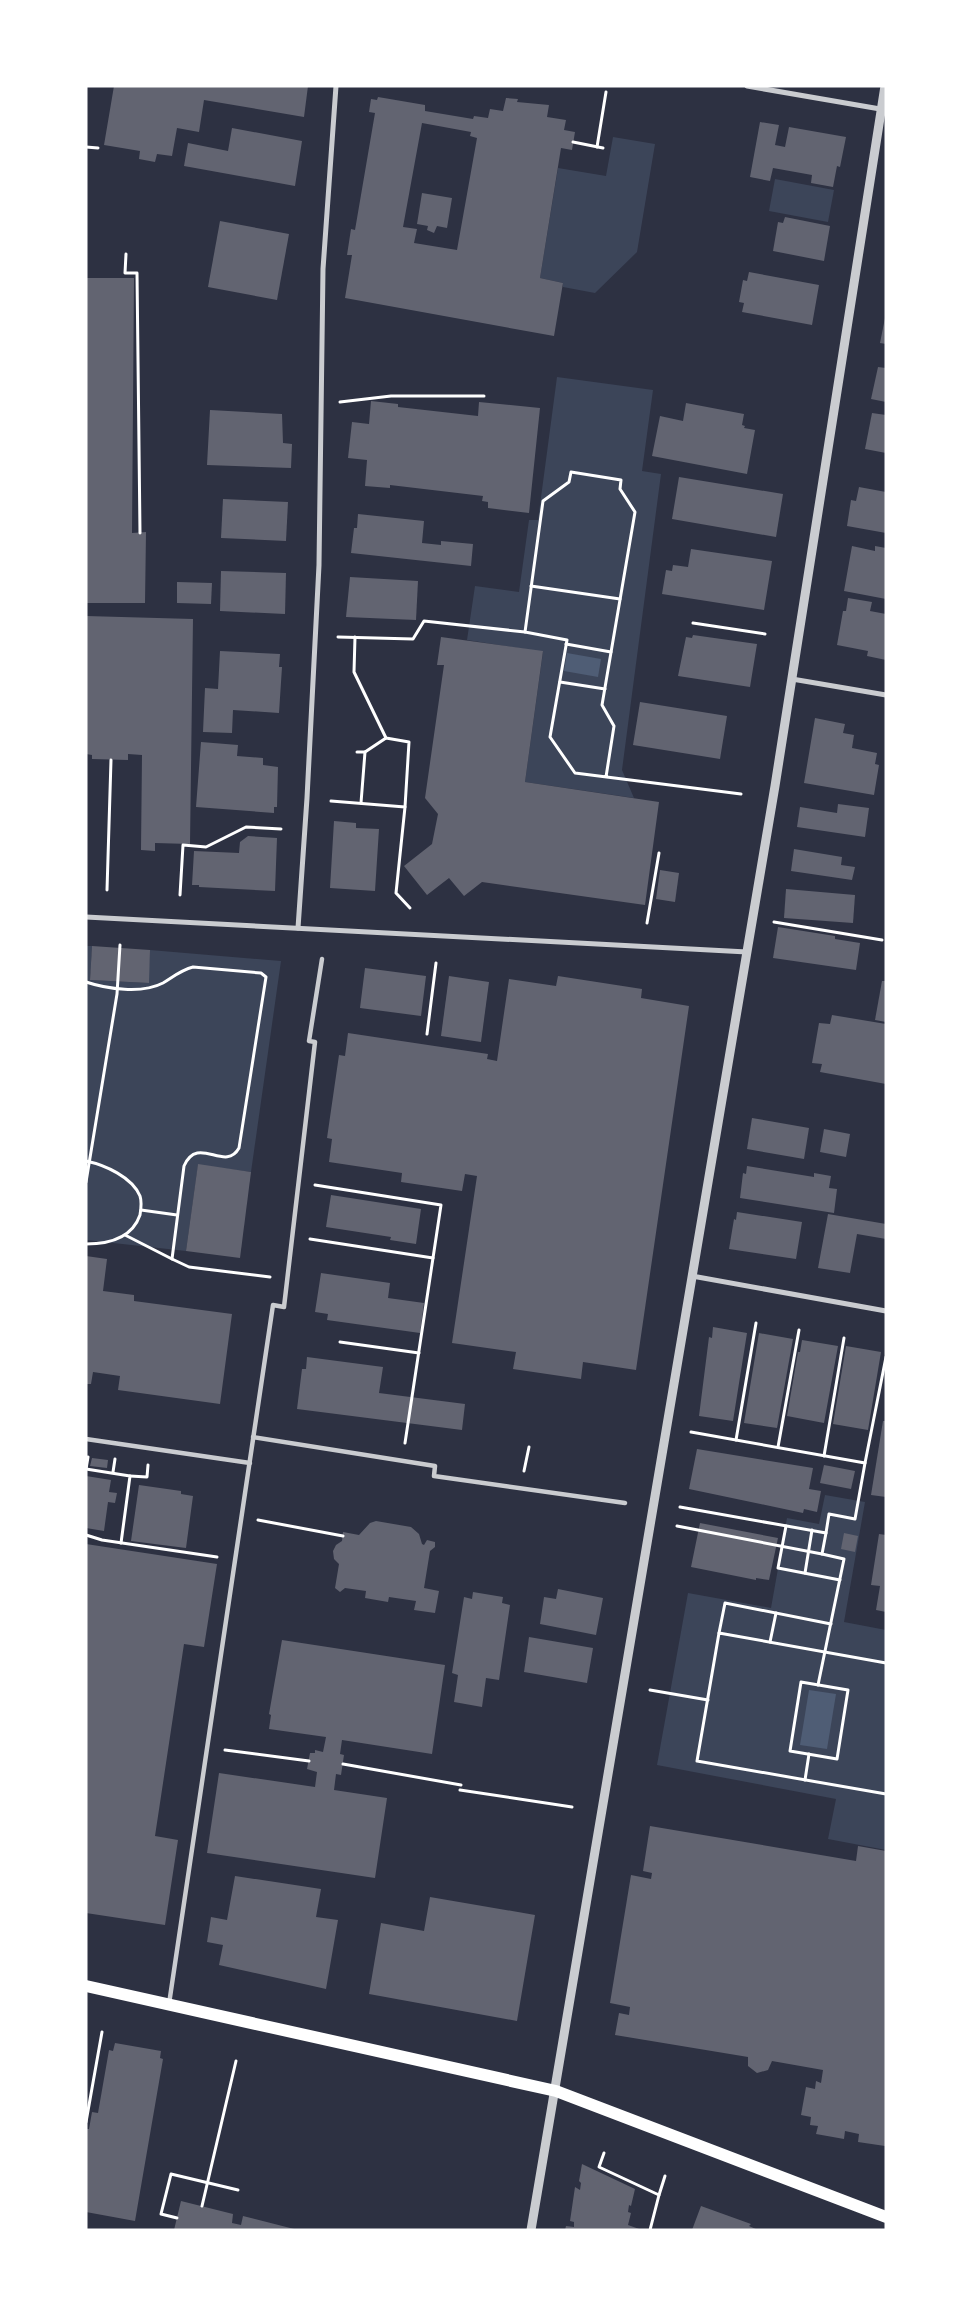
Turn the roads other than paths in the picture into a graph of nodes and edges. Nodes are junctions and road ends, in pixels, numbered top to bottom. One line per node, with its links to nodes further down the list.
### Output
1 (336, 86): 8 (street)
2 (747, 86): 4 (street)
3 (885, 86): 4 (street)
4 (883, 110): 5 (street)
5 (792, 679): 6 (street); 9 (street)
6 (886, 696)
7 (86, 917): 8 (street)
8 (298, 928): 9 (street)
9 (747, 952): 11 (street)
10 (322, 959): 13 (street)
11 (692, 1276): 12 (street); 19 (street)
12 (886, 1311)
13 (254, 1437): 15 (street); 16 (street)
14 (86, 1439): 15 (street)
15 (250, 1463): 18 (street)
16 (625, 1503)
17 (86, 1986): 18 (main road)
18 (169, 2005): 19 (main road)
19 (556, 2091): 20 (main road); 21 (street)
20 (886, 2217)
21 (531, 2230)

